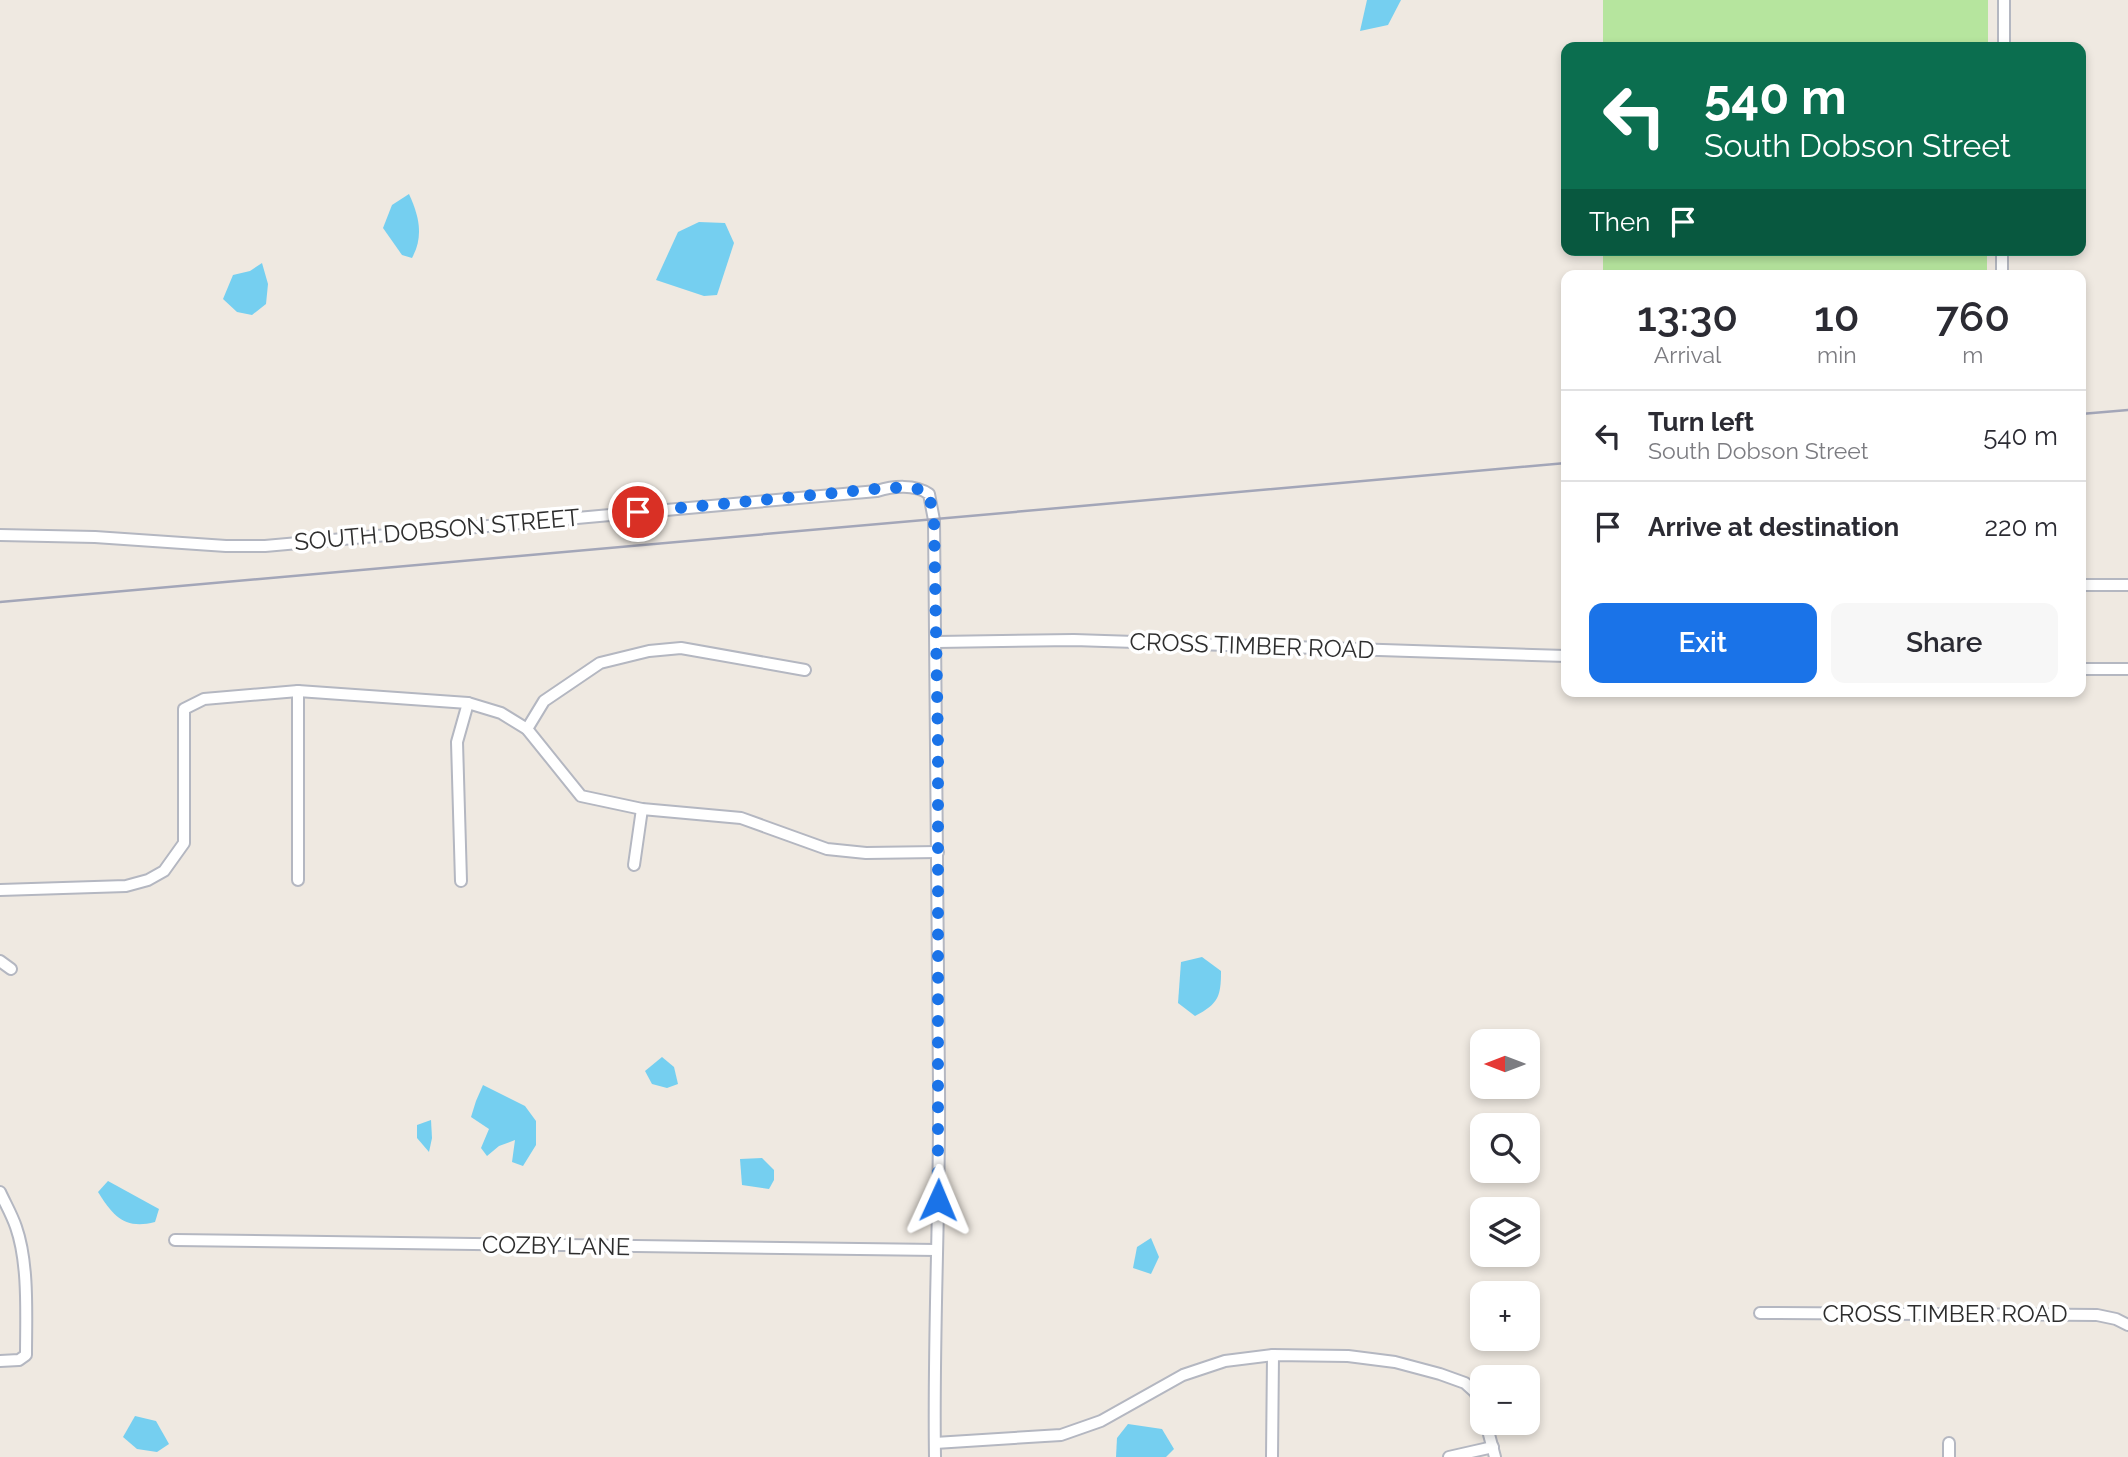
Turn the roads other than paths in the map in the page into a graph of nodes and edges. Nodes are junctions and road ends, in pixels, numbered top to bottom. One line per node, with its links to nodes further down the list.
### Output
1 (2004, 0): 2 (street)
2 (2004, 42)
3 (0, 535): 6 (street, SOUTH DOBSON STREET)
4 (2086, 585): 5 (street)
5 (2128, 585)
6 (937, 642): 7 (street, CROSS TIMBER ROAD); 15 (street)
7 (1561, 656)
8 (2086, 669): 9 (street)
9 (2128, 669)
10 (806, 670): 13 (street)
11 (298, 691): 12 (street); 17 (street); 19 (street)
12 (468, 703): 13 (street); 18 (street)
13 (527, 729): 14 (street)
14 (642, 810): 15 (street); 16 (street)
15 (938, 852): 24 (street)
16 (634, 865)
17 (298, 880)
18 (461, 881)
19 (0, 890)
20 (0, 961): 21 (street)
21 (11, 969)
22 (0, 1192): 28 (street)
23 (175, 1240): 24 (street, COZBY LANE)
24 (937, 1250): 31 (street)
25 (1760, 1313): 26 (street, CROSS TIMBER ROAD)
26 (2128, 1325)
27 (1273, 1355): 29 (street); 31 (street); 35 (street)
28 (0, 1361)
29 (1470, 1388)
30 (1489, 1435): 33 (street)
31 (935, 1443): 34 (street)
32 (1949, 1443): 37 (street)
33 (1494, 1452): 36 (street)
34 (935, 1457)
35 (1272, 1457)
36 (1449, 1457)
37 (1949, 1457)

